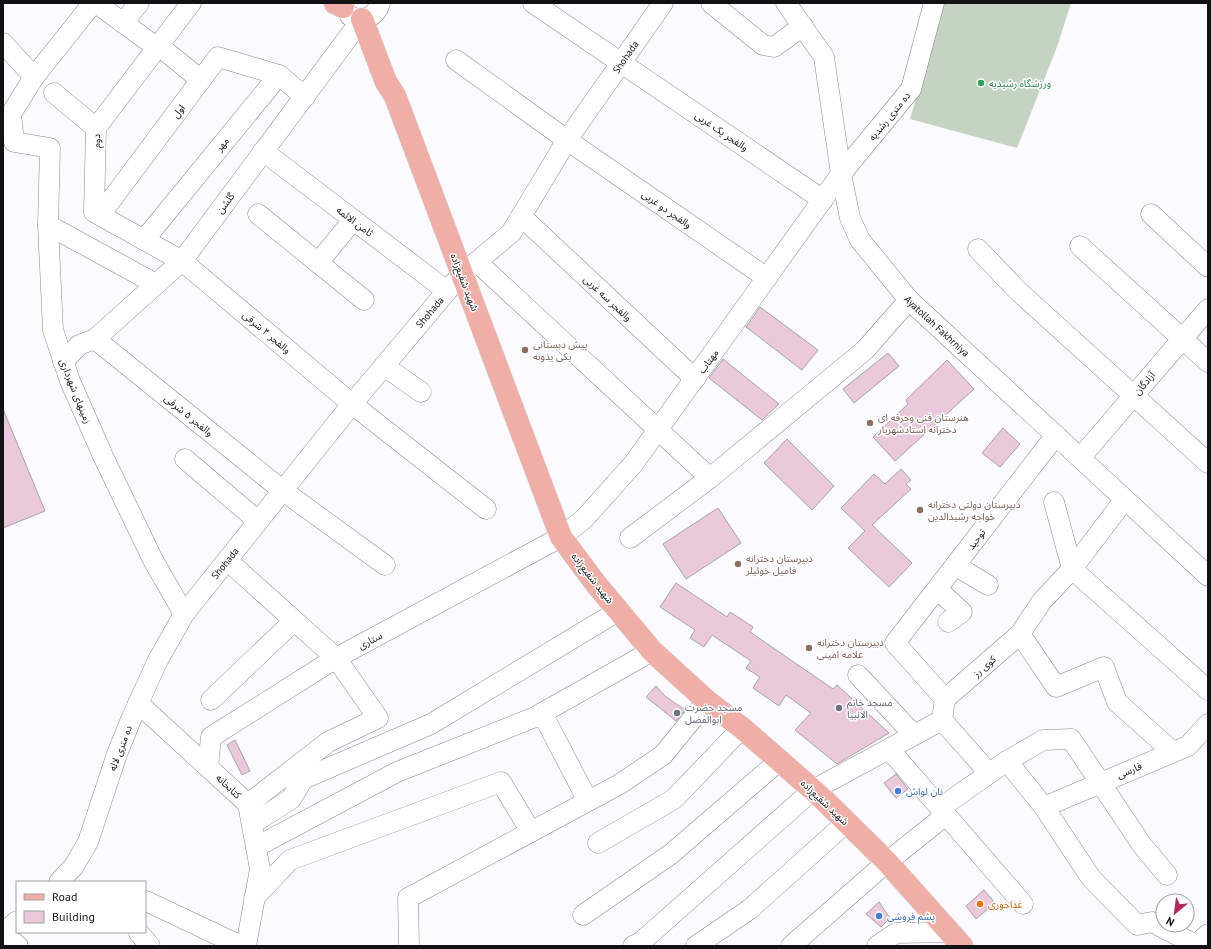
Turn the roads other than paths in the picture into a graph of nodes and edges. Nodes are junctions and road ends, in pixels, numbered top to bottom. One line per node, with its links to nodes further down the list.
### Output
1 (94, 3): 11 (street); 18 (street)
2 (139, 3): 11 (street)
3 (191, 3): 14 (street, دوم)
4 (533, 3): 16 (street, والفجر یک غربی)
5 (663, 3): 16 (street, Shohada)
6 (711, 3): 12 (street)
7 (786, 3): 12 (street, Ayatollah Fakhrniya)
8 (934, 3): 26 (street, ده متری رشدیه)
9 (340, 4): 10 (street)
10 (375, 10): 21 (street, گلشن); 40 (main road, شهید شفیع‌زاده)
11 (123, 23): 14 (street)
12 (803, 26): 26 (street, Ayatollah Fakhrniya)
13 (3, 43): 18 (street)
14 (153, 44): 19 (street); 23 (street, دوم)
15 (456, 60): 24 (street, والفجر دو غربی)
16 (621, 63): 24 (street, Shohada); 27 (street, والفجر یک غربی)
17 (279, 75): 19 (street, اول); 21 (street); 34 (street, مهر)
18 (34, 77): 22 (street)
19 (201, 80): 30 (street, اول)
20 (54, 93): 23 (street)
21 (305, 97): 25 (street, گلشن)
22 (7, 108): 33 (street, زمینهای شهرداری)
23 (96, 128): 30 (street, دوم)
24 (567, 140): 31 (street, Shohada); 41 (street, والفجر دو غربی)
25 (263, 151): 32 (street, ثامن الائمه); 37 (street, گلشن)
26 (841, 174): 27 (street, مهتاب); 45 (street, Ayatollah Fakhrniya)
27 (823, 200): 41 (street, مهتاب)
28 (258, 214): 38 (street)
29 (1151, 214): 39 (street)
30 (100, 215): 34 (street)
31 (521, 216): 40 (street, Shohada); 52 (street, والفجر سه غربی)
32 (353, 220): 38 (street); 43 (street, ثامن الائمه)
33 (48, 225): 42 (street); 49 (street, زمینهای شهرداری)
34 (144, 240): 37 (street)
35 (1080, 246): 48 (street)
36 (978, 249): 54 (street)
37 (182, 261): 42 (street, گلشن); 55 (street, والفجر ۴ شرقی)
38 (318, 263): 44 (street)
39 (1208, 266)
40 (470, 268): 43 (street, Shohada); 56 (street); 67 (main road, شهید شفیع‌زاده)
41 (767, 278): 52 (street, مهتاب)
42 (156, 284): 47 (street, گلشن)
43 (447, 292): 51 (street, Shohada)
44 (364, 300)
45 (909, 300): 57 (street, Ayatollah Fakhrniya); 61 (street)
46 (1208, 308): 48 (street, آزادگان)
47 (95, 339): 49 (street, گلشن); 62 (street, والفجر ۵ شرقی)
48 (1182, 339): 50 (street); 54 (street, آزادگان)
49 (63, 362): 78 (street, زمینهای شهرداری)
50 (1208, 362)
51 (384, 366): 53 (street); 55 (street, Shohada)
52 (695, 379): 56 (street, مهتاب)
53 (421, 392)
54 (1133, 396): 58 (street, آزادگان); 60 (street)
55 (352, 404): 62 (street, Shohada); 65 (street, والفجر ۴ شرقی)
56 (658, 430): 61 (street); 67 (street, مهتاب)
57 (1056, 435): 58 (street, Ayatollah Fakhrniya); 71 (street, توحید)
58 (1081, 457): 63 (street, Ayatollah Fakhrniya)
59 (185, 459): 66 (street)
60 (1208, 463)
61 (710, 478): 68 (street)
62 (282, 490): 66 (street, Shohada); 70 (street, والفجر ۵ شرقی)
63 (1125, 499): 72 (street, کوی رز); 73 (street, Ayatollah Fakhrniya)
64 (1054, 502): 72 (street)
65 (486, 509)
66 (258, 521): 69 (street, Shohada)
67 (561, 537): 77 (main road, شهید شفیع‌زاده); 82 (street, ستاری)
68 (630, 538)
69 (228, 561): 78 (street, Shohada); 79 (street)
70 (385, 565)
71 (956, 566): 74 (street); 75 (street, توحید)
72 (1072, 569): 80 (street, کوی رز); 84 (street)
73 (1208, 576)
74 (988, 585)
75 (937, 589): 76 (street, توحید); 76 (street)
76 (920, 610): 85 (street, توحید)
77 (618, 611): 81 (main road, شهید شفیع‌زاده); 107 (street)
78 (184, 614): 88 (street, ده متری لاله)
79 (294, 620): 82 (street); 86 (street)
80 (1020, 634): 85 (street, کوی رز); 95 (street)
81 (652, 651): 87 (main road, شهید شفیع‌زاده); 89 (street)
82 (336, 658): 98 (street, ستاری); 103 (street)
83 (858, 675): 92 (street)
84 (1208, 690)
85 (945, 699): 90 (street)
86 (211, 700)
87 (707, 701): 91 (main road, شهید شفیع‌زاده); 102 (street)
88 (138, 703): 98 (street, کتابخانه); 113 (street, ده متری لاله)
89 (542, 713): 102 (street); 110 (street)
90 (942, 720): 92 (street); 99 (street)
91 (742, 728): 97 (main road, شهید شفیع‌زاده); 109 (street)
92 (914, 735): 94 (street)
93 (1204, 736): 95 (street, فارسی)
94 (889, 749): 101 (street); 105 (street)
95 (1173, 752): 100 (street, فارسی)
96 (1007, 760): 99 (street); 100 (street); 104 (street)
97 (780, 761): 101 (main road, شهید شفیع‌زاده); 117 (street)
98 (208, 767): 103 (street, کتابخانه)
99 (989, 773): 105 (street)
100 (1100, 782): 104 (street, فارسی); 112 (street)
101 (813, 790): 106 (main road, شهید شفیع‌زاده); 126 (street)
102 (588, 801): 108 (street)
103 (248, 804): 107 (street, کتابخانه)
104 (1044, 807): 120 (street)
105 (943, 812): 111 (street); 116 (street)
106 (846, 822): 111 (main road, شهید شفیع‌زاده); 127 (street)
107 (252, 824): 110 (street, کتابخانه)
108 (531, 832): 114 (street); 125 (street)
109 (598, 843)
110 (256, 847): 114 (street, کتابخانه)
111 (887, 862): 121 (main road, شهید شفیع‌زاده); 128 (street)
112 (1167, 875)
113 (60, 881)
114 (254, 898): 124 (street, کتابخانه)
115 (146, 900): 123 (street)
116 (1023, 904)
117 (583, 915)
118 (16, 922): 119 (street)
119 (3, 933): 122 (street)
120 (1208, 934)
121 (956, 939): 129 (street)
122 (18, 946)
123 (240, 946)
124 (246, 946)
125 (409, 946)
126 (634, 946)
127 (696, 946)
128 (791, 946)
129 (877, 946)

